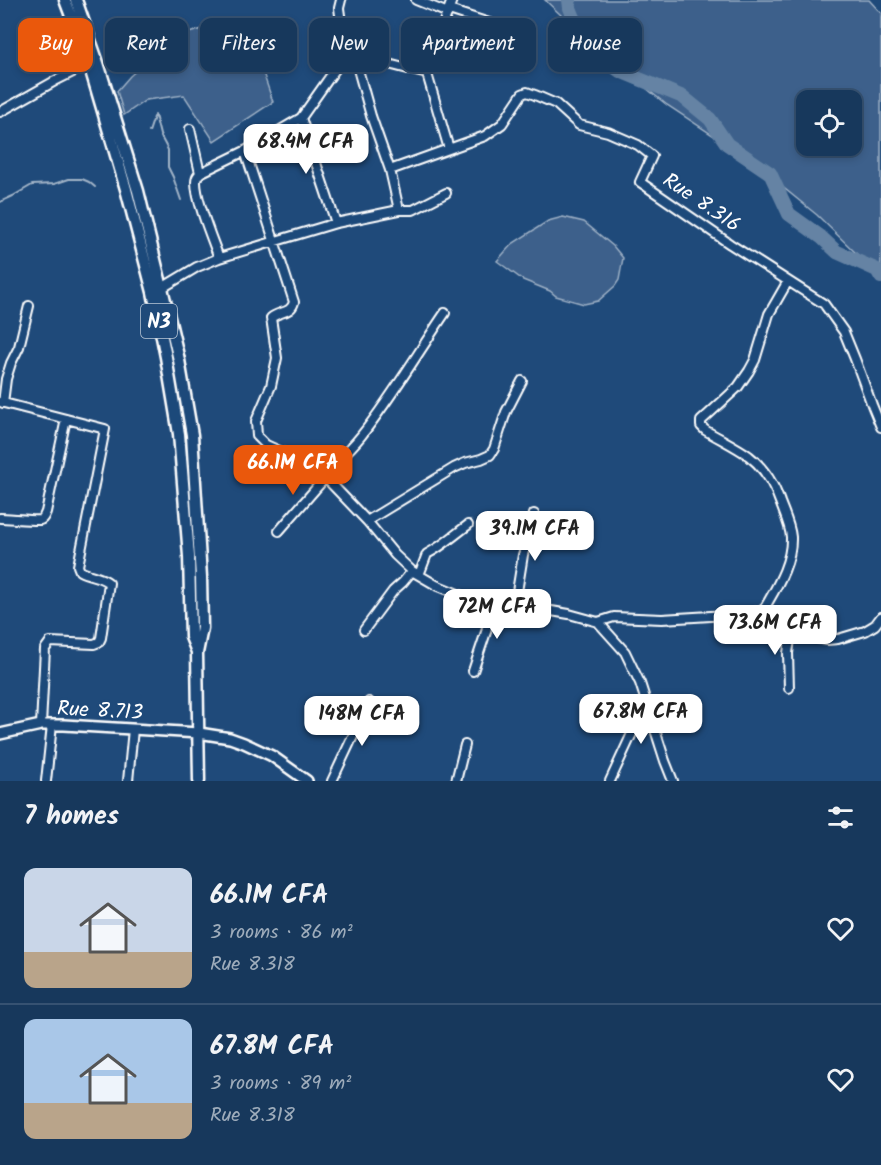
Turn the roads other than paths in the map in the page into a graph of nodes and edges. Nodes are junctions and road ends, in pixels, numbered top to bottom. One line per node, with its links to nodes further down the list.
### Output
1 (65, 0): 7 (highway, N3)
2 (76, 0): 29 (highway, N3)
3 (341, 0): 8 (street)
4 (416, 0): 6 (street)
5 (452, 0): 6 (street)
6 (449, 12): 9 (street); 15 (street)
7 (71, 18)
8 (340, 18)
9 (469, 18)
10 (389, 64): 15 (street)
11 (73, 72): 16 (street)
12 (90, 72): 50 (highway, N3)
13 (333, 72): 17 (street)
14 (359, 72): 21 (street)
15 (427, 74): 19 (street)
16 (0, 112)
17 (301, 118): 20 (street); 25 (street)
18 (190, 129): 22 (street)
19 (449, 149): 21 (street, Rue 8.316); 28 (street, Rue 8.316)
20 (245, 151): 22 (street); 26 (street)
21 (390, 170): 24 (street)
22 (200, 173): 27 (street)
23 (446, 193): 24 (street)
24 (399, 210): 25 (street)
25 (336, 223): 26 (street)
26 (274, 242): 27 (street); 36 (street)
27 (219, 258): 29 (street)
28 (788, 280): 35 (street, Rue 8.316); 45 (street)
29 (162, 288): 50 (highway, N3)
30 (29, 306): 33 (street)
31 (445, 313): 36 (street)
32 (522, 381): 39 (street)
33 (2, 403): 34 (street)
34 (66, 419): 38 (street); 55 (street)
35 (881, 427)
36 (324, 476): 39 (street); 41 (street)
37 (534, 514): 44 (street)
38 (0, 518)
39 (367, 521): 42 (street)
40 (468, 525): 42 (street)
41 (279, 531)
42 (415, 573): 43 (street); 49 (street)
43 (492, 601): 44 (street); 51 (street)
44 (515, 604): 47 (street)
45 (763, 611): 47 (street); 48 (street)
46 (881, 617): 48 (street)
47 (598, 622): 53 (street)
48 (792, 626): 52 (street)
49 (364, 630)
50 (197, 653): 58 (highway, N3)
51 (473, 671)
52 (789, 688)
53 (646, 699): 67 (street); 68 (street)
54 (369, 702): 65 (street)
55 (41, 725): 56 (main road, Rue 8.713); 59 (main road, Rue 8.713)
56 (52, 725): 57 (main road, Rue 8.713); 61 (street)
57 (133, 729): 58 (main road, Rue 8.713); 62 (street)
58 (199, 733): 63 (highway, N3); 64 (main road, Rue 8.713)
59 (0, 734)
60 (465, 745): 66 (street)
61 (46, 781)
62 (128, 781)
63 (199, 781)
64 (307, 781)
65 (332, 781)
66 (456, 781)
67 (610, 781)
68 (673, 781)

